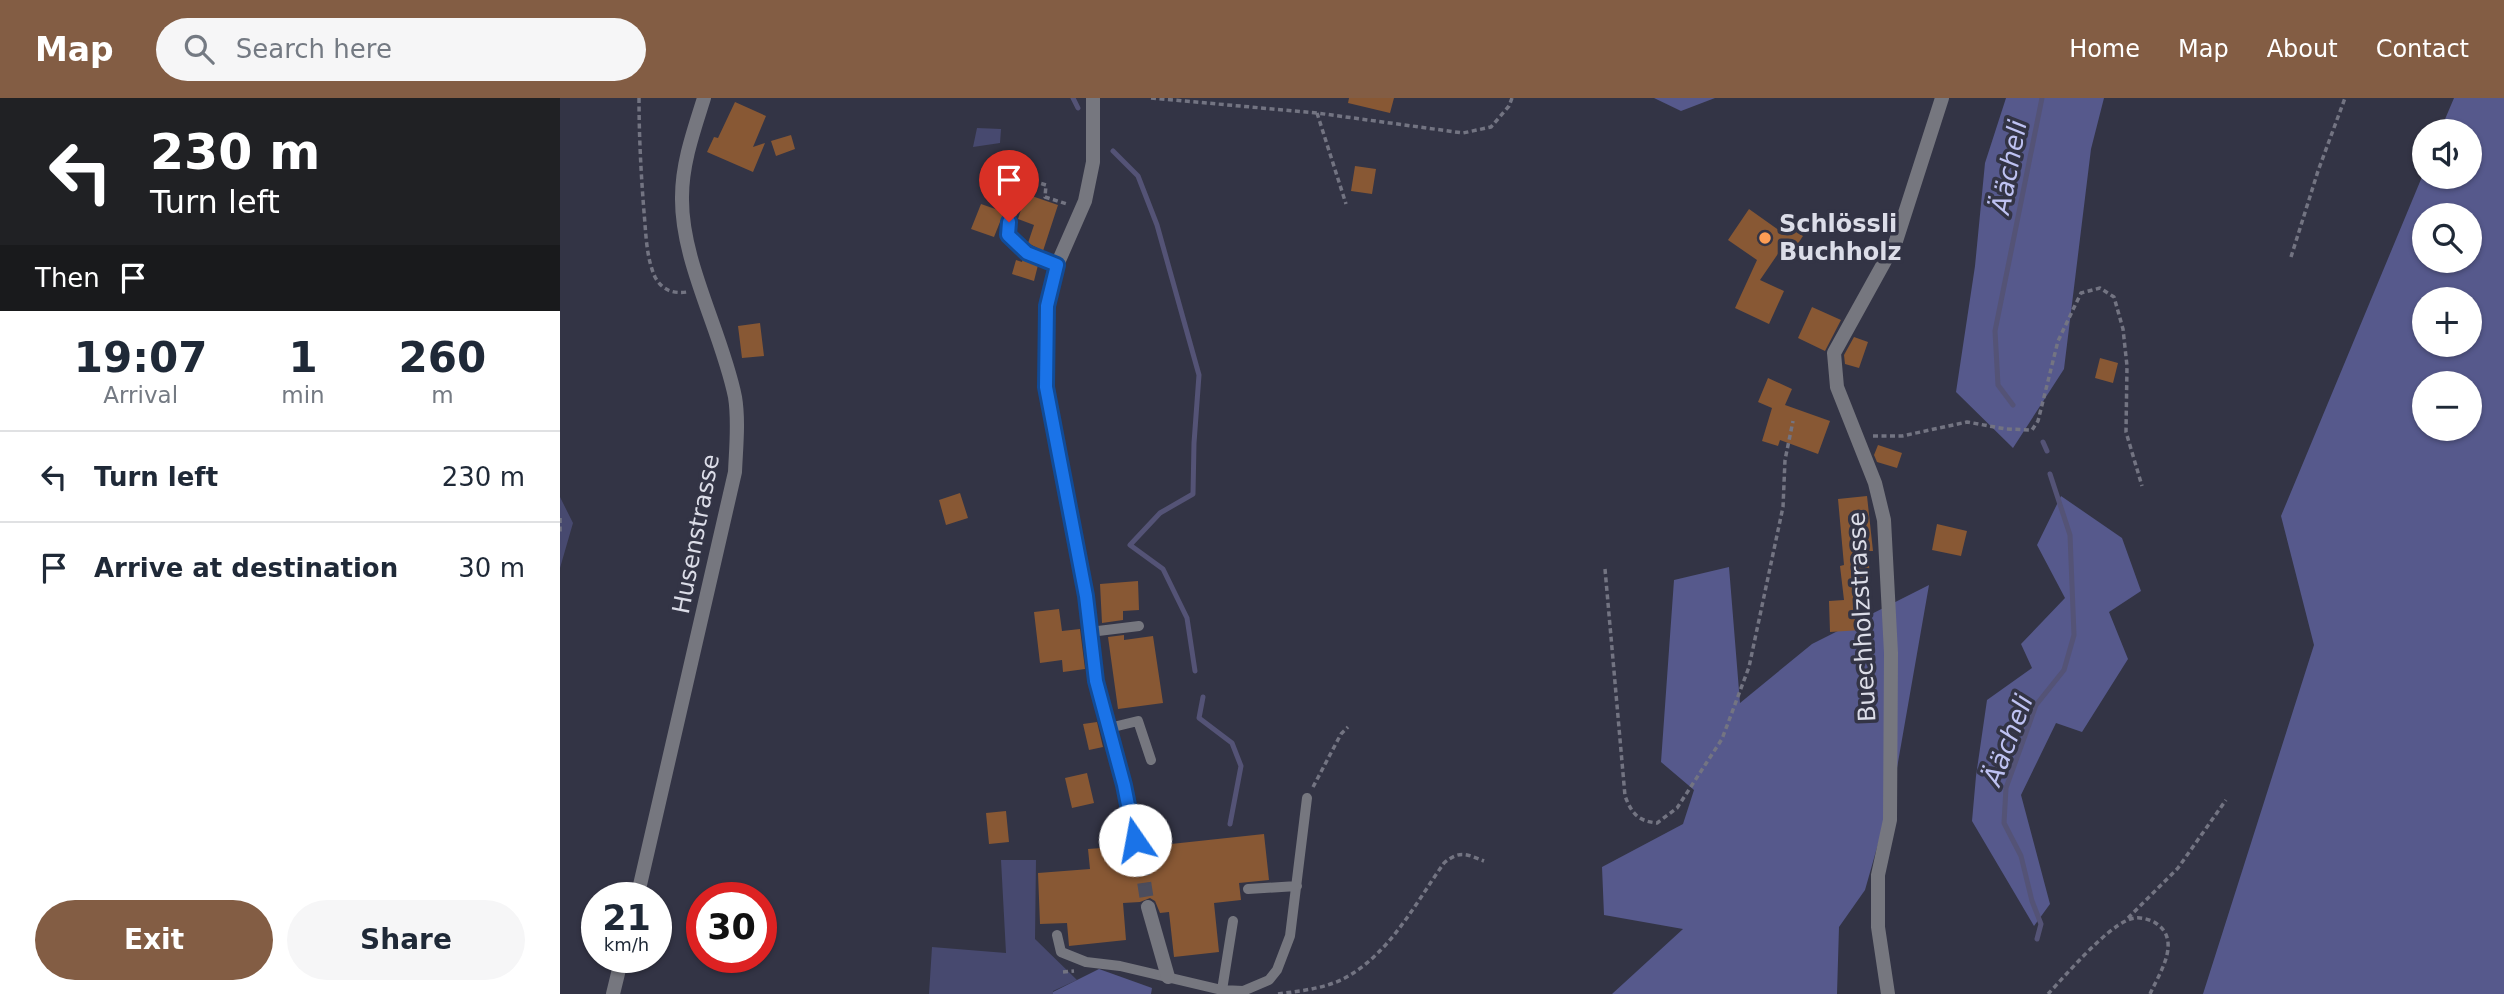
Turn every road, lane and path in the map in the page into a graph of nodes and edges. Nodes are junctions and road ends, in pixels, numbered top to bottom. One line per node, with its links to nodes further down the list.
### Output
1 (639, 98): 15 (path)
2 (704, 98): 15 (street, Husenstrasse)
3 (1093, 98): 12 (street)
4 (1151, 98): 8 (path)
5 (1512, 98): 8 (path)
6 (1942, 98): 17 (street, Buechholzstrasse)
7 (2345, 98): 13 (path)
8 (1317, 113): 11 (path)
9 (1023, 180): 14 (lane)
10 (1047, 190): 12 (path)
11 (1346, 204)
12 (1082, 210): 14 (street)
13 (2291, 257)
14 (1057, 265): 23 (street)
15 (702, 289): 33 (street, Husenstrasse)
16 (1793, 421): 21 (path)
17 (1856, 436): 18 (path); 45 (street, Buechholzstrasse)
18 (2142, 485)
19 (560, 518): 20 (path)
20 (560, 534)
21 (1605, 569)
22 (1139, 626): 23 (lane)
23 (1090, 632): 25 (street)
24 (1348, 727): 27 (path)
25 (1109, 728): 26 (lane); 30 (street)
26 (1151, 760)
27 (1307, 798): 34 (lane)
28 (2227, 800): 37 (path)
29 (1165, 839): 30 (lane)
30 (1135, 840): 32 (street)
31 (1484, 861): 44 (path)
32 (1141, 862)
33 (641, 882)
34 (1297, 886): 35 (lane); 42 (lane)
35 (1248, 889)
36 (1148, 907): 41 (street)
37 (2127, 920): 46 (path); 47 (path)
38 (1233, 921): 42 (lane)
39 (1056, 935): 41 (lane)
40 (618, 973): 43 (street)
41 (1168, 977): 42 (lane)
42 (1222, 990)
43 (613, 994)
44 (1278, 994)
45 (1888, 994)
46 (2048, 994)
47 (2150, 994)

